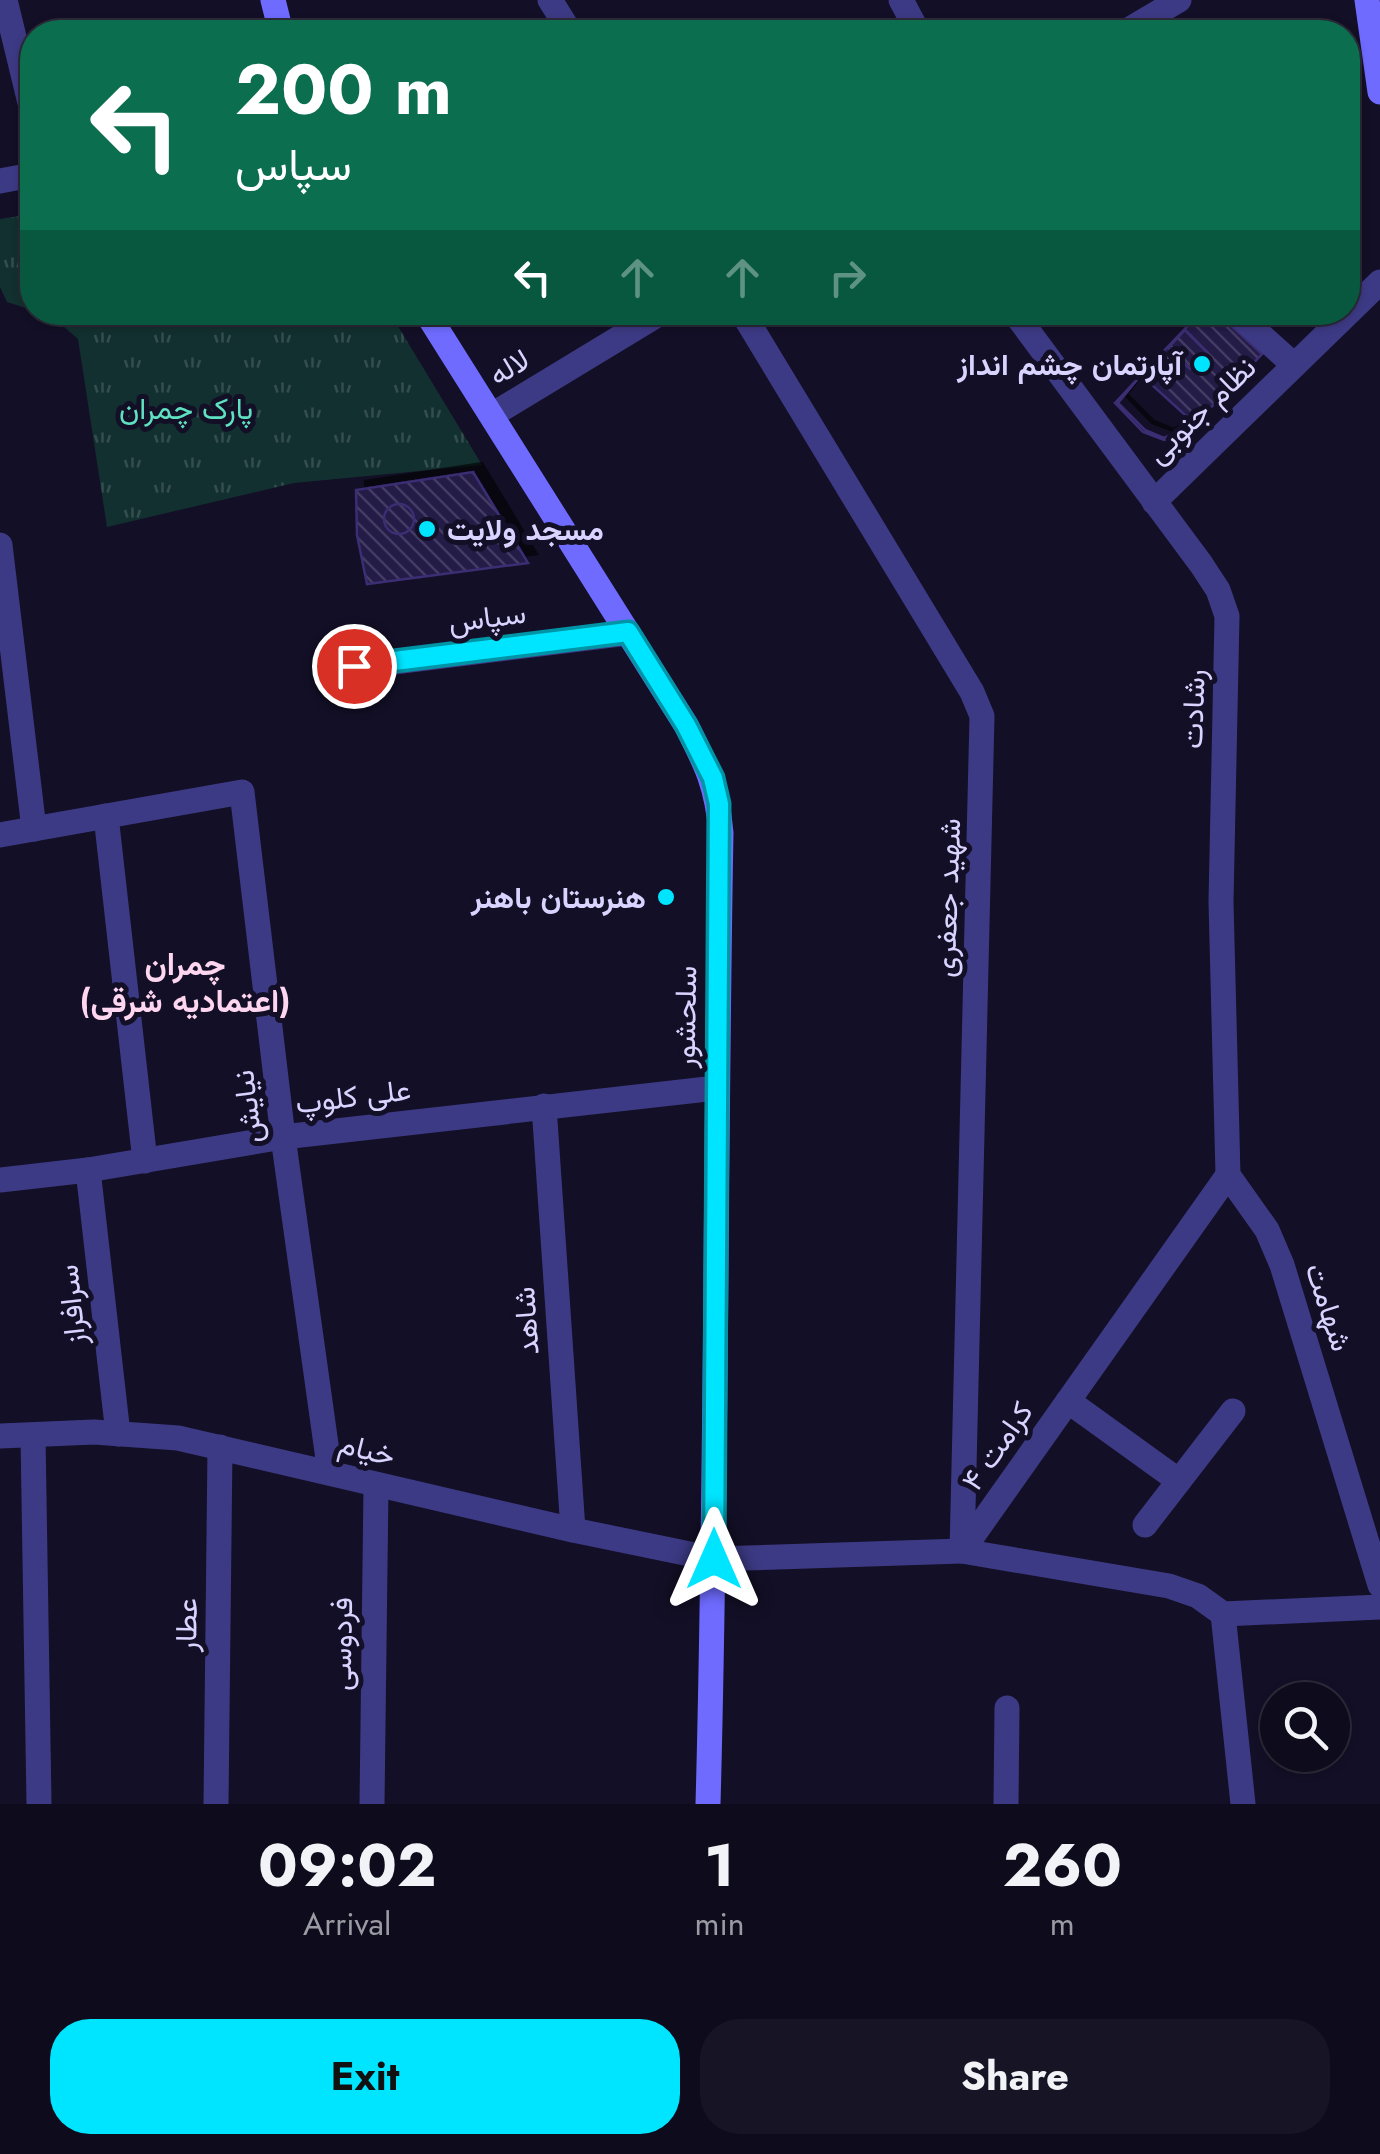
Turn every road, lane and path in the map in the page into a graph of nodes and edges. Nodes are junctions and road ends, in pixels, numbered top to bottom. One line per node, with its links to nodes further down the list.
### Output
1 (5, 0): 5 (street)
2 (1179, 0): 4 (street)
3 (1367, 0): 6 (street)
4 (1145, 20)
5 (20, 62)
6 (1380, 92)
7 (1380, 282): 8 (street, نظام جنوبی)
8 (1360, 301)
9 (434, 325): 16 (street, سلحشور)
10 (641, 325): 16 (street, لاله)
11 (750, 325): 42 (street, شهید جعفری)
12 (1024, 325): 17 (street, رشادت)
13 (1249, 325): 15 (street)
14 (1335, 325): 15 (street, نظام جنوبی)
15 (1294, 365): 17 (street, نظام جنوبی)
16 (492, 415): 19 (street, سلحشور)
17 (1154, 502): 29 (street, رشادت)
18 (0, 545): 22 (street)
19 (628, 632): 20 (street, سپاس); 24 (street, سلحشور)
20 (354, 666)
21 (106, 816): 22 (street); 26 (street, نیایش); 27 (street)
22 (34, 829): 23 (street)
23 (0, 835)
24 (716, 1088): 25 (street, علی کلوپ); 43 (street, سلحشور)
25 (544, 1106): 26 (street, علی کلوپ); 41 (street, شاهد)
26 (283, 1137): 27 (street, علی کلوپ); 37 (street, نیایش)
27 (145, 1161): 28 (street, علی کلوپ)
28 (88, 1170): 30 (street, علی کلوپ); 33 (street, سرافراز)
29 (1228, 1175): 31 (street, کرامت ۴); 44 (street, شهامت)
30 (0, 1180)
31 (1068, 1402): 38 (street); 42 (street, کرامت ۴)
32 (1233, 1411): 38 (street)
33 (118, 1434): 35 (street, خیام); 36 (street, خیام)
34 (0, 1436): 35 (street, خیام)
35 (33, 1436): 48 (street)
36 (220, 1446): 37 (street, خیام); 49 (street, عطار)
37 (330, 1473): 39 (street, خیام)
38 (1180, 1481): 40 (street)
39 (376, 1486): 41 (street, خیام); 50 (street, فردوسی)
40 (1145, 1525)
41 (573, 1530): 43 (street, خیام)
42 (962, 1551): 43 (street); 46 (street)
43 (714, 1559): 51 (street, سلحشور)
44 (1380, 1586)
45 (1380, 1607): 46 (street)
46 (1223, 1614): 53 (street)
47 (1007, 1708): 52 (street)
48 (38, 1804)
49 (216, 1804)
50 (372, 1804)
51 (708, 1804)
52 (1006, 1804)
53 (1243, 1804)

